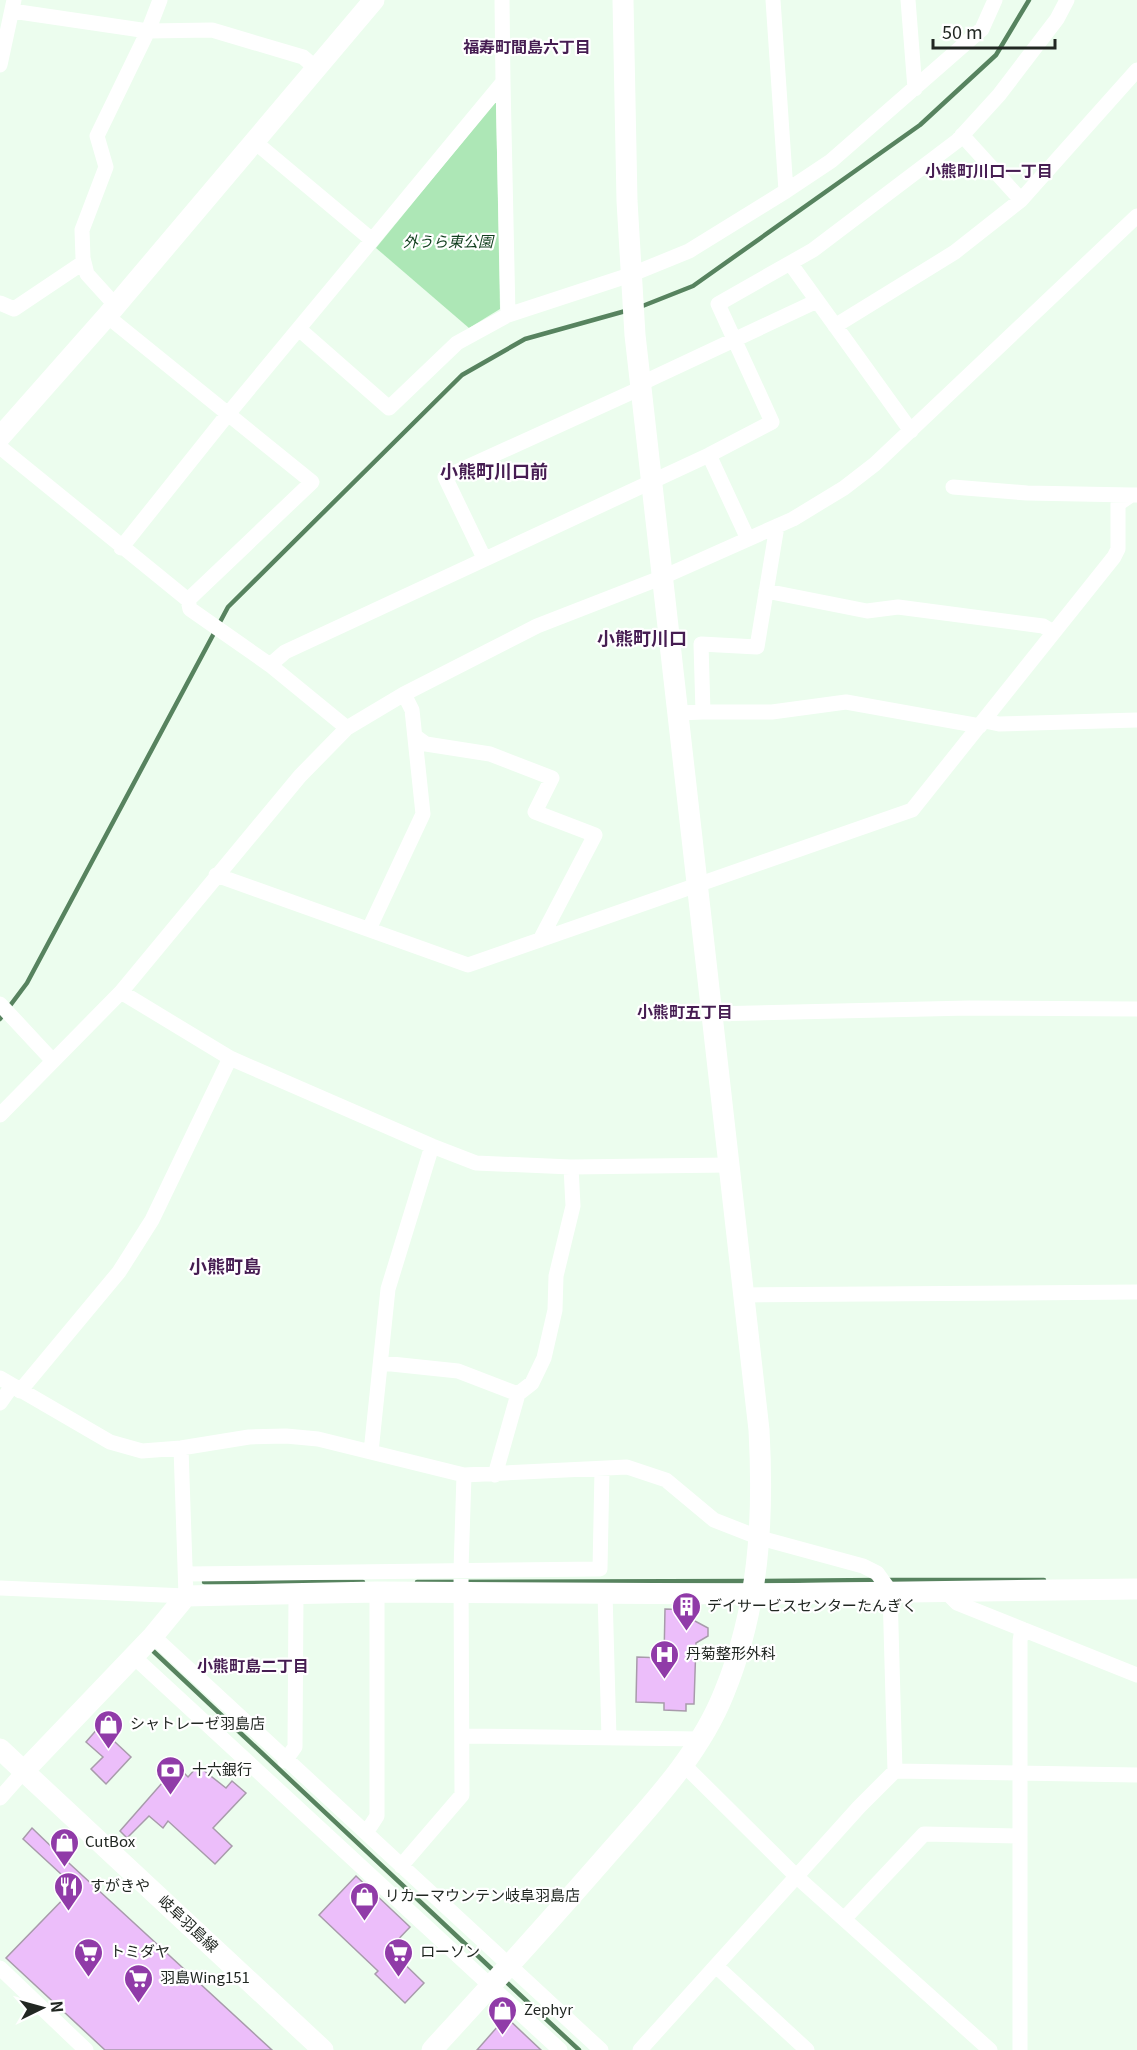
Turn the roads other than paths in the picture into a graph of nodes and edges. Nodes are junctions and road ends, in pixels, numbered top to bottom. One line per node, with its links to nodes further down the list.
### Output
1 (159, 0): 10 (street)
2 (374, 0): 12 (street)
3 (502, 0): 14 (street)
4 (622, 0): 24 (street)
5 (773, 0): 18 (street)
6 (908, 0): 15 (street)
7 (995, 0): 15 (street)
8 (1067, 0): 16 (street)
9 (13, 5): 10 (street); 11 (street)
10 (148, 32): 12 (street); 22 (street)
11 (0, 65)
12 (317, 69): 17 (street)
13 (1137, 70): 19 (street)
14 (503, 82): 21 (street); 28 (street)
15 (915, 89): 18 (street)
16 (962, 135): 19 (street); 23 (street)
17 (255, 142): 21 (street); 27 (street)
18 (786, 191): 24 (street)
19 (1021, 200): 29 (street)
20 (1137, 216): 34 (street)
21 (372, 240): 30 (street)
22 (84, 262): 26 (street); 27 (street)
23 (790, 263): 25 (street); 31 (street)
24 (631, 280): 28 (street); 32 (street)
25 (817, 301): 29 (street); 31 (street)
26 (0, 303)
27 (112, 311): 33 (street); 35 (street)
28 (508, 315): 30 (street)
29 (835, 326): 34 (street)
30 (299, 329): 33 (street)
31 (734, 339): 32 (street); 37 (street)
32 (641, 386): 38 (street); 44 (street)
33 (228, 414): 43 (street); 47 (street)
34 (911, 431): 41 (street)
35 (0, 437)
36 (0, 447): 43 (street)
37 (709, 455): 38 (street); 42 (street)
38 (651, 480): 44 (street); 45 (street)
39 (953, 487): 40 (street)
40 (1134, 495): 48 (street)
41 (777, 526): 42 (street); 46 (street)
42 (748, 539): 45 (street)
43 (121, 548): 47 (street)
44 (484, 558): 49 (street)
45 (663, 577): 50 (street); 52 (street)
46 (766, 591): 48 (street); 51 (street)
47 (188, 600): 49 (street)
48 (1053, 633): 54 (street)
49 (270, 665): 55 (street)
50 (404, 694): 55 (street); 56 (street)
51 (703, 712): 52 (street); 54 (street)
52 (678, 713): 58 (street)
53 (1137, 720): 54 (street)
54 (982, 723): 58 (street)
55 (347, 728): 57 (street)
56 (415, 736): 59 (street); 60 (street)
57 (216, 875): 59 (street); 61 (street)
58 (696, 885): 60 (street); 64 (street)
59 (369, 929): 60 (street)
60 (540, 940)
61 (121, 992): 65 (street); 66 (street)
62 (0, 1004): 66 (street)
63 (1137, 1009): 64 (street)
64 (711, 1014): 69 (street)
65 (230, 1058): 68 (street); 74 (street)
66 (53, 1061): 67 (street)
67 (0, 1115)
68 (432, 1146): 70 (street); 73 (street)
69 (728, 1165): 70 (street); 72 (street)
70 (570, 1167): 75 (street)
71 (1137, 1292): 72 (street)
72 (743, 1295): 82 (street)
73 (382, 1363): 75 (street); 78 (street)
74 (11, 1385): 76 (street); 77 (street)
75 (518, 1394): 81 (street)
76 (0, 1403)
77 (181, 1448): 78 (street); 83 (street)
78 (371, 1452): 80 (street)
79 (602, 1470): 81 (street); 82 (street); 86 (street)
80 (464, 1475): 81 (street); 84 (street)
81 (495, 1475)
82 (760, 1538): 90 (street); 93 (street)
83 (187, 1574): 85 (street); 94 (street)
84 (462, 1581): 85 (street); 86 (street); 91 (street); 99 (street)
85 (329, 1582): 91 (street); 92 (street)
86 (601, 1584): 93 (street); 100 (street)
87 (0, 1588): 94 (street)
88 (1137, 1589): 89 (street)
89 (944, 1590): 90 (street); 95 (street)
90 (890, 1591): 93 (street); 106 (street)
91 (376, 1592): 110 (street)
92 (296, 1593): 94 (street); 103 (street)
93 (753, 1594): 101 (street)
94 (186, 1596): 96 (street)
95 (1022, 1629): 98 (street); 107 (street)
96 (153, 1636): 97 (street); 103 (street)
97 (134, 1657): 105 (street); 118 (street)
98 (1137, 1675)
99 (464, 1736): 100 (street); 112 (street)
100 (609, 1738): 101 (street)
101 (701, 1739): 104 (street)
102 (0, 1749): 105 (street, 岐阜羽島線)
103 (285, 1761): 110 (street)
104 (684, 1765): 113 (street); 115 (street)
105 (24, 1771): 109 (street); 120 (street, 岐阜羽島線)
106 (895, 1771): 107 (street); 113 (street)
107 (1020, 1774): 108 (street); 111 (street)
108 (1137, 1775)
109 (0, 1798)
110 (366, 1833): 112 (street)
111 (1020, 1836): 114 (street); 127 (street)
112 (401, 1866): 115 (street)
113 (797, 1877): 114 (street); 116 (street)
114 (844, 1919): 126 (street)
115 (510, 1966): 118 (street); 123 (street)
116 (716, 1966): 124 (street); 125 (street)
117 (0, 1968): 119 (street)
118 (491, 1986): 121 (street); 122 (street)
119 (86, 2050)
120 (323, 2050)
121 (432, 2050)
122 (560, 2050)
123 (601, 2050)
124 (640, 2050)
125 (807, 2050)
126 (990, 2050)
127 (1020, 2050)

